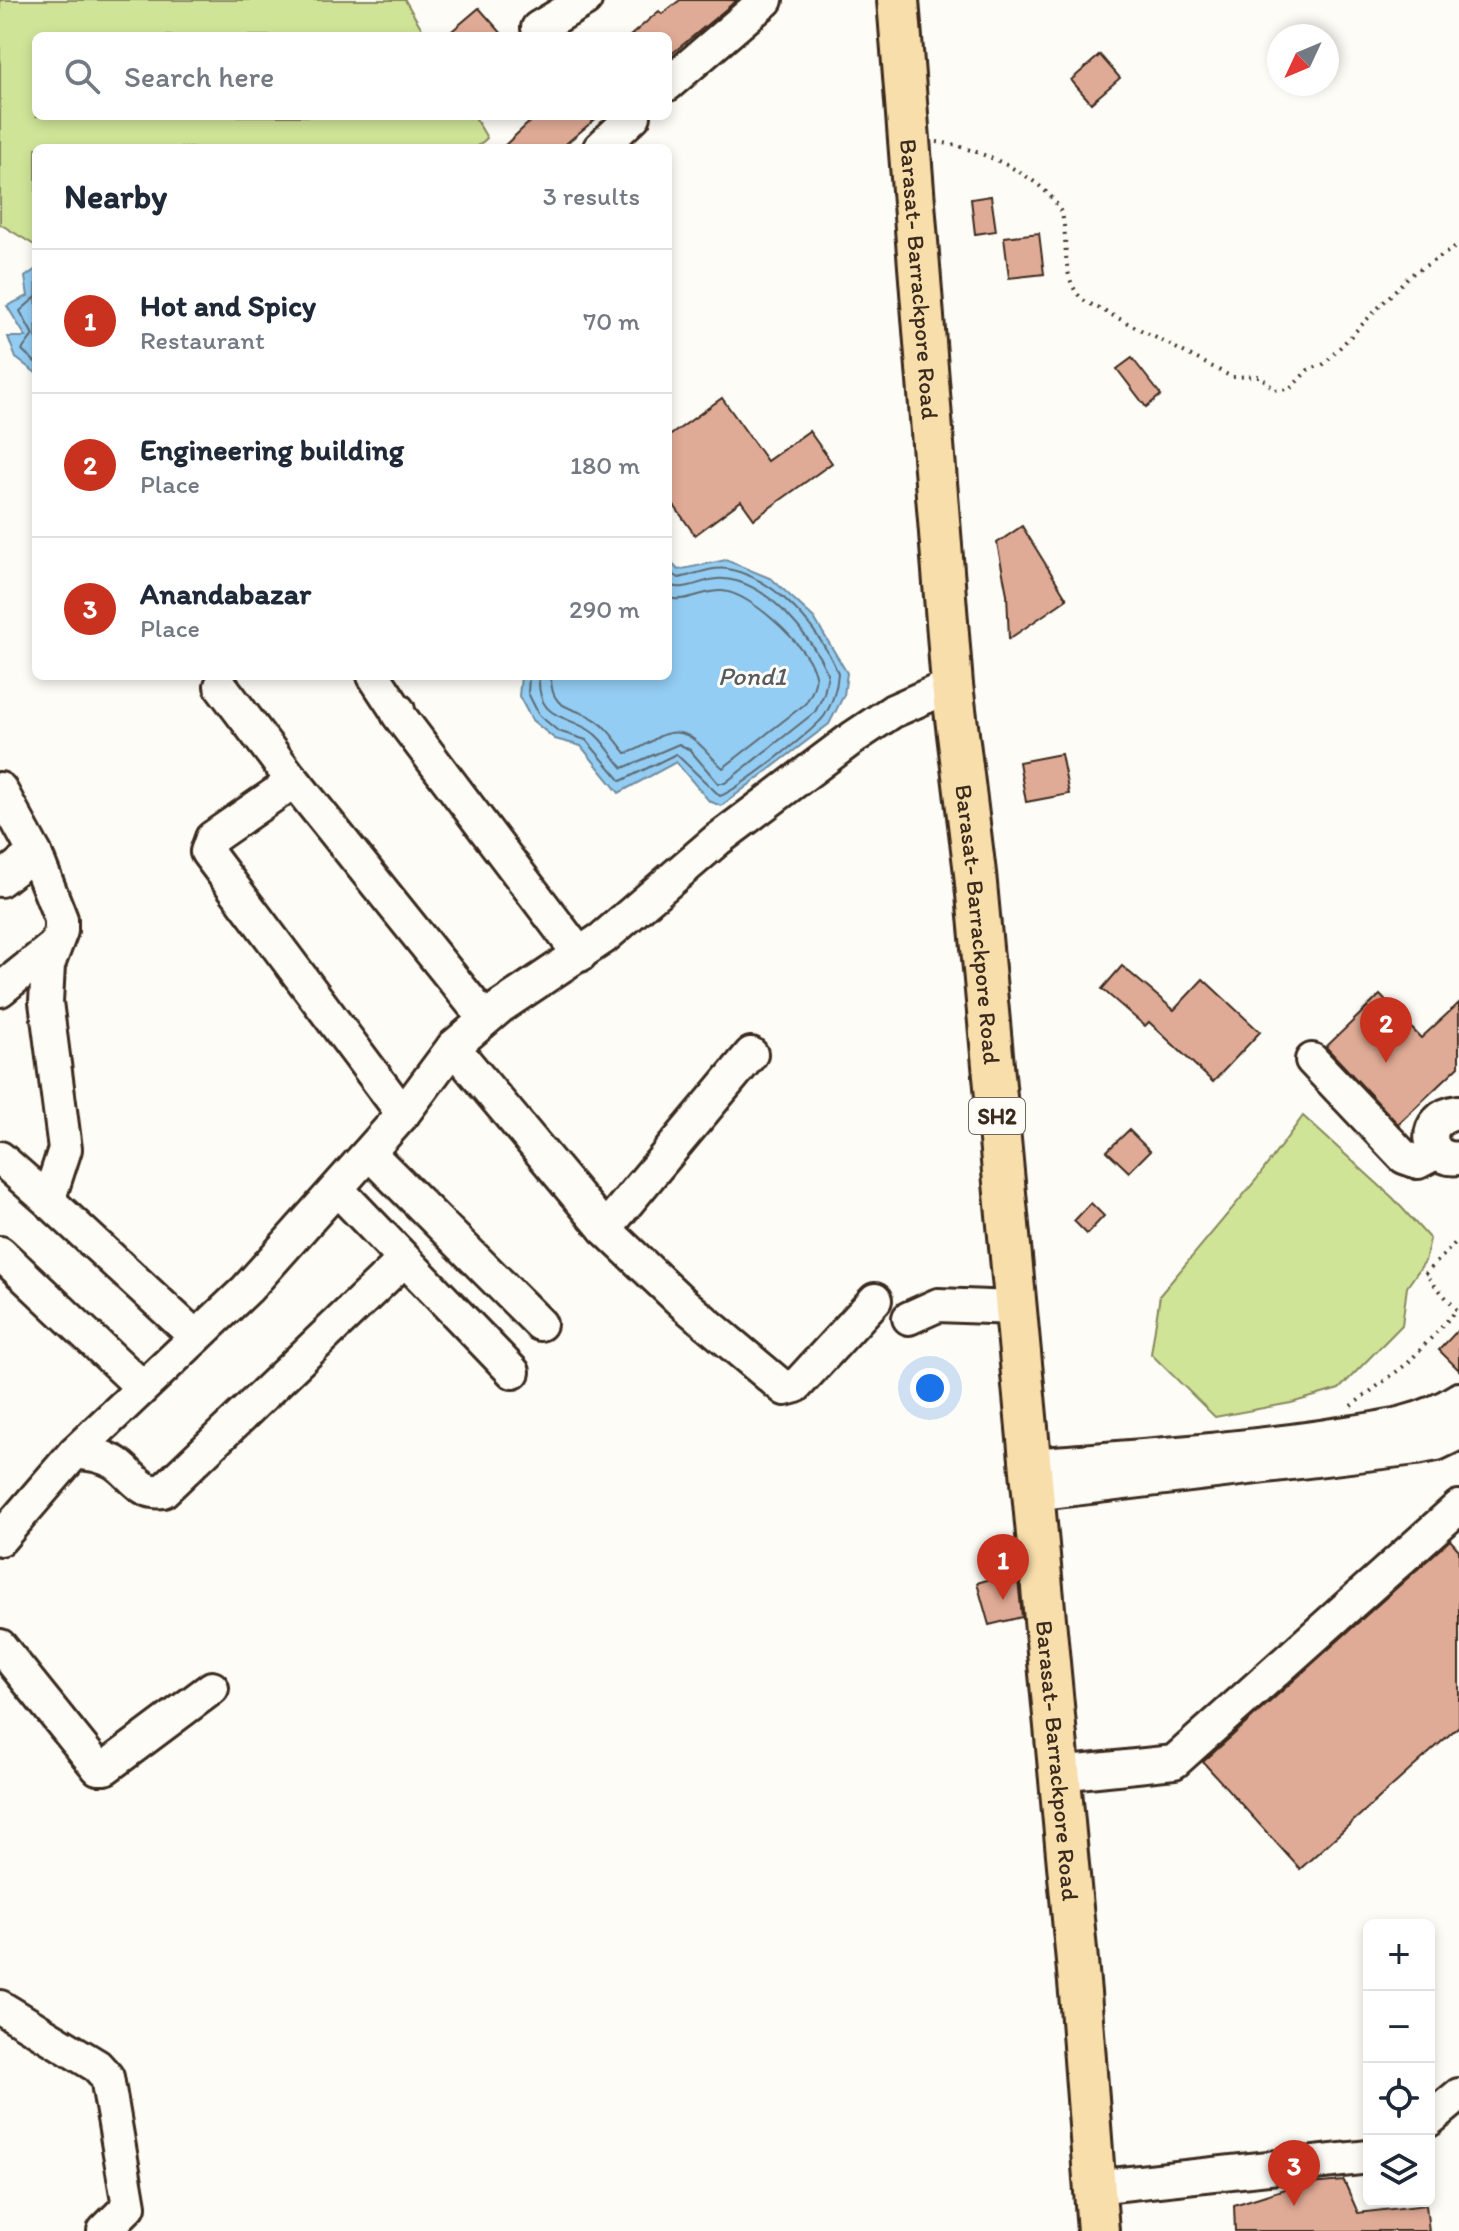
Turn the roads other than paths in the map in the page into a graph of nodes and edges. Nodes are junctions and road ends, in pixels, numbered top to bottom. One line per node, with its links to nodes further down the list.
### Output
1 (585, 0): 4 (street)
2 (766, 0): 5 (street)
3 (898, 0): 9 (main road, Barasat- Barrackpore Road / SH2)
4 (538, 28)
5 (672, 81)
6 (630, 120): 7 (street)
7 (604, 144)
8 (377, 680): 16 (street)
9 (952, 685): 16 (street); 33 (main road, Barasat- Barrackpore Road / SH2)
10 (221, 686): 11 (street)
11 (293, 781): 18 (street); 23 (street)
12 (0, 789): 13 (street)
13 (35, 853): 14 (street); 15 (street)
14 (0, 880)
15 (52, 948): 17 (street); 28 (street)
16 (580, 955): 18 (street)
17 (0, 990)
18 (485, 1019): 19 (street)
19 (453, 1047): 23 (street); 29 (street)
20 (751, 1054): 29 (street)
21 (1312, 1060): 25 (street)
22 (1459, 1112): 25 (street)
23 (403, 1114): 24 (street)
24 (369, 1153): 27 (street); 35 (street)
25 (1448, 1155)
26 (0, 1158): 28 (street)
27 (337, 1189): 31 (street); 36 (street)
28 (51, 1203): 36 (street)
29 (605, 1229): 32 (street)
30 (0, 1253): 38 (street)
31 (404, 1260): 37 (street); 41 (street)
32 (875, 1300)
33 (1014, 1308): 34 (street); 42 (main road, Barasat- Barrackpore Road / SH2)
34 (909, 1318)
35 (540, 1324)
36 (196, 1337): 38 (street)
37 (513, 1372)
38 (142, 1387): 41 (street)
39 (1459, 1399): 42 (street)
40 (1459, 1433): 42 (street)
41 (75, 1452): 44 (street)
42 (1030, 1479): 47 (main road, Barasat- Barrackpore Road / SH2)
43 (1459, 1507): 47 (street)
44 (0, 1539)
45 (0, 1646): 46 (street)
46 (212, 1688)
47 (1059, 1774): 52 (main road, Barasat- Barrackpore Road / SH2)
48 (0, 2007): 53 (street)
49 (1459, 2095): 50 (street)
50 (1435, 2115)
51 (1363, 2158): 52 (street)
52 (1094, 2187): 54 (main road, Barasat- Barrackpore Road / SH2)
53 (104, 2231)
54 (1098, 2231)

